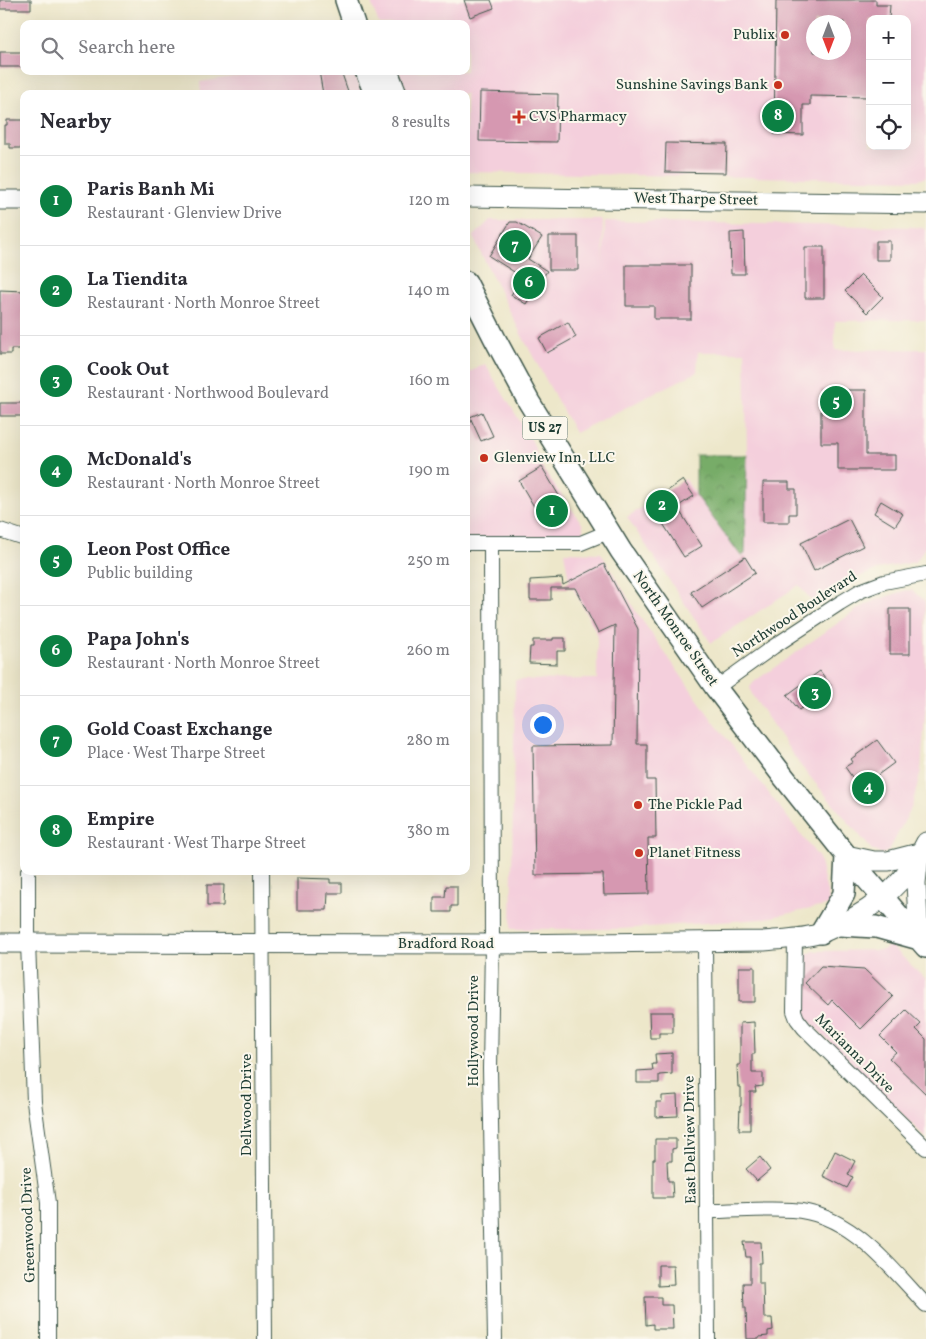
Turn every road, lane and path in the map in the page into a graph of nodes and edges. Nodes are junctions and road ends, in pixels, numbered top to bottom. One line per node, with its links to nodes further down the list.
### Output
1 (346, 0): 2 (main road)
2 (354, 20)
3 (368, 75): 5 (main road)
4 (389, 75): 6 (main road)
5 (373, 90)
6 (394, 90)
7 (470, 196): 10 (street, West Tharpe Street)
8 (0, 200): 9 (street)
9 (20, 200)
10 (926, 204)
11 (470, 290): 13 (main road, North Monroe Street / US 27)
12 (0, 530): 14 (street)
13 (608, 532): 16 (street); 18 (main road, North Monroe Street / US 27)
14 (20, 537)
15 (470, 543): 16 (street)
16 (491, 543): 31 (street, Hollywood Drive)
17 (926, 574): 18 (street, Northwood Boulevard)
18 (716, 688): 20 (main road, North Monroe Street / US 27)
19 (923, 848): 20 (street); 23 (street, Bradford Road); 29 (street)
20 (846, 855): 23 (main road, North Monroe Street / US 27); 24 (main road)
21 (28, 875): 28 (street, Greenwood Drive)
22 (262, 875): 30 (street, Dellwood Drive)
23 (883, 899): 24 (street, Bradford Road); 29 (main road, North Monroe Street / US 27)
24 (830, 929): 25 (street, Bradford Road); 29 (main road)
25 (795, 938): 26 (street, Bradford Road); 32 (street, Marianna Drive)
26 (705, 942): 31 (street, Bradford Road); 33 (street, East Dellview Drive)
27 (0, 943): 28 (street, Bradford Road)
28 (28, 943): 30 (street, Bradford Road); 35 (street, Greenwood Drive)
29 (922, 943)
30 (262, 944): 31 (street, Bradford Road); 36 (street, Dellwood Drive)
31 (492, 944): 37 (street, Hollywood Drive)
32 (926, 1148)
33 (708, 1211): 34 (street); 38 (street, East Dellview Drive)
34 (926, 1305)
35 (48, 1339)
36 (265, 1339)
37 (495, 1339)
38 (708, 1339)

